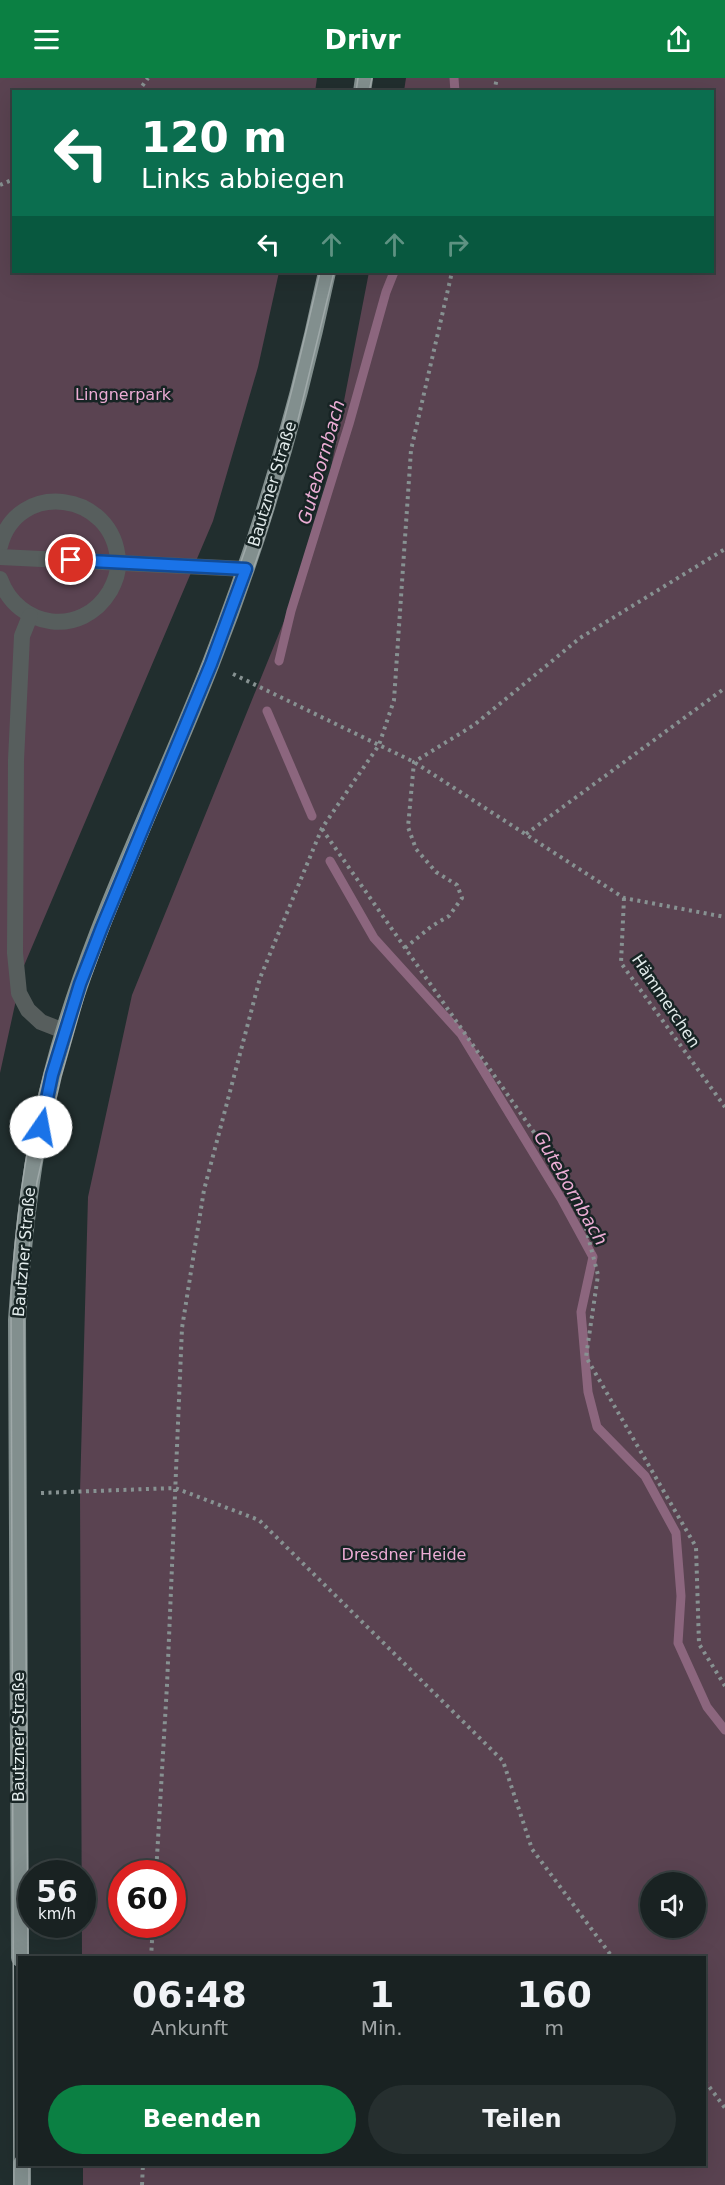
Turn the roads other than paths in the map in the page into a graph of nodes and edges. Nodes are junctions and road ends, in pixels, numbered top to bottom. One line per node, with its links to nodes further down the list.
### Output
1 (327, 273): 5 (main road, Bautzner Straße)
2 (0, 546): 4 (lane)
3 (0, 557): 4 (lane)
4 (118, 562): 5 (lane); 7 (lane)
5 (246, 569): 8 (main road, Bautzner Straße)
6 (0, 579): 7 (lane)
7 (30, 616): 8 (lane)
8 (64, 1030): 9 (main road, Bautzner Straße)
9 (20, 1956)
10 (22, 2166): 11 (main road)
11 (22, 2185)

